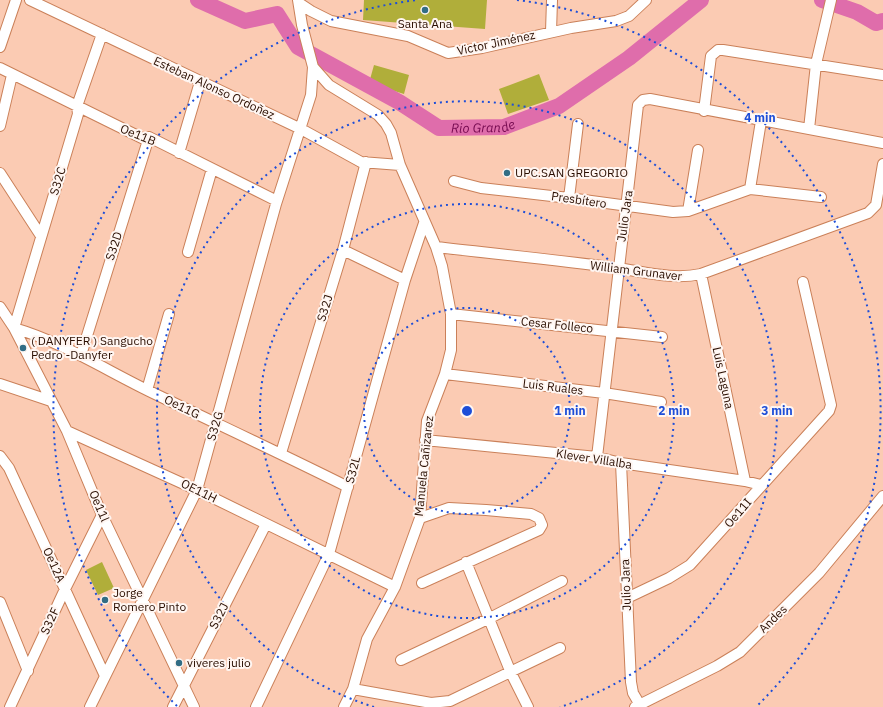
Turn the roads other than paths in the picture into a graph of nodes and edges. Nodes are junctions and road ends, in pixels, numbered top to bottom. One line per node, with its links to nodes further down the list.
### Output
1 (16, 0): 9 (street)
2 (30, 0): 8 (street, Esteban Alonso Ordoñez)
3 (552, 0): 7 (street)
4 (646, 0): 7 (street, Victor Jiménez)
5 (831, 0): 10 (street)
6 (298, 1): 7 (street, Victor Jiménez); 11 (street, Manuela Cañizarez)
7 (551, 32)
8 (102, 34): 15 (street, Esteban Alonso Ordoñez); 16 (street, S32C)
9 (0, 47)
10 (816, 64): 14 (street); 17 (street); 22 (street)
11 (314, 67): 21 (street, S32G); 29 (street, Manuela Cañizarez)
12 (0, 68): 13 (street, Oe11B)
13 (12, 75): 16 (street, Oe11B); 20 (street)
14 (883, 75)
15 (200, 82): 21 (street, Esteban Alonso Ordoñez); 26 (street)
16 (77, 106): 23 (street, Oe11B); 40 (street, S32C)
17 (704, 111): 18 (street, Julio Jara); 37 (street, Julio Jara)
18 (761, 121): 22 (street, Julio Jara); 33 (street)
19 (578, 124): 35 (street)
20 (0, 126)
21 (301, 129): 27 (street, Esteban Alonso Ordoñez); 36 (street, S32G)
22 (809, 129): 24 (street, Julio Jara)
23 (149, 137): 26 (street, Oe11B); 54 (street, S32D)
24 (883, 143)
25 (698, 150): 38 (street)
26 (179, 153): 30 (street, Oe11B)
27 (366, 162): 29 (street, Esteban Alonso Ordoñez); 42 (street, S32J)
28 (883, 164): 45 (street, William Grunaver)
29 (400, 165): 39 (street, Manuela Cañizarez)
30 (212, 169): 36 (street, Oe11B); 43 (street)
31 (0, 173): 40 (street)
32 (454, 181): 35 (street, Presbítero)
33 (750, 189): 34 (street, Presbítero); 38 (street, Presbítero)
34 (821, 197)
35 (569, 198): 37 (street, Presbítero)
36 (277, 201): 61 (street, S32G)
37 (627, 207): 38 (street, Presbítero); 44 (street, Julio Jara)
38 (688, 211)
39 (424, 223): 41 (street, Manuela Cañizarez); 46 (street, S32L)
40 (42, 236): 51 (street, S32C)
41 (436, 247): 44 (street, William Grunaver); 50 (street, Manuela Cañizarez)
42 (343, 250): 46 (street); 64 (street, S32J)
43 (188, 252)
44 (618, 268): 45 (street, William Grunaver); 52 (street, Julio Jara)
45 (701, 274): 68 (street, Luis Laguna)
46 (405, 280): 70 (street, S32L)
47 (803, 282): 69 (street, Oe11I)
48 (0, 307): 51 (street, Oe11l)
49 (169, 314): 57 (street)
50 (451, 314): 52 (street, Cesar Folleco); 55 (street, Manuela Cañizarez)
51 (14, 328): 54 (street, Oe11G); 59 (street, Oe11l)
52 (612, 331): 53 (street, Cesar Folleco); 58 (street, Julio Jara)
53 (662, 338)
54 (81, 355): 57 (street, Oe11G)
55 (445, 374): 58 (street, Luis Ruales); 63 (street, Manuela Cañizarez)
56 (0, 384): 59 (street)
57 (147, 390): 61 (street, Oe11G)
58 (604, 393): 60 (street, Luis Ruales); 66 (street, Julio Jara)
59 (51, 401): 62 (street, Oe11l)
60 (661, 402)
61 (216, 423): 64 (street, Oe11G); 71 (street, S32G)
62 (67, 431): 71 (street, OE11H); 73 (street, Oe11l)
63 (425, 440): 66 (street, Klever Villalba); 74 (street, Manuela Cañizarez)
64 (281, 453): 70 (street, Oe11G)
65 (0, 456): 81 (street, Oe12A)
66 (597, 457): 67 (street, Klever Villalba)
67 (621, 463): 68 (street, Klever Villalba); 82 (street, Julio Jara)
68 (745, 481): 69 (street, Klever Villalba)
69 (761, 485): 82 (street, Oe11I)
70 (348, 487): 76 (street, S32L)
71 (197, 490): 75 (street, OE11H); 83 (street, S32G)
72 (883, 496): 93 (street, Andes)
73 (102, 515): 81 (street, S32F); 83 (street, Oe11l)
74 (420, 518): 77 (street); 80 (street, Manuela Cañizarez)
75 (266, 524): 76 (street, OE11H); 91 (street, S32J)
76 (329, 554): 80 (street); 98 (street, S32L)
77 (466, 562): 79 (street); 85 (street)
78 (562, 581): 85 (street)
79 (422, 583)
80 (395, 587): 92 (street, Manuela Cañizarez)
81 (65, 589): 88 (street, S32F); 90 (street, Oe12A)
82 (626, 598): 93 (street, Julio Jara)
83 (142, 599): 90 (street, S32G); 91 (street, Oe11l)
84 (0, 602): 88 (street)
85 (490, 618): 87 (street); 89 (street)
86 (560, 648): 89 (street)
87 (401, 660)
88 (28, 671): 94 (street, S32F)
89 (511, 673): 92 (street); 100 (street)
90 (105, 676): 95 (street, S32G)
91 (184, 685): 96 (street, S32J); 97 (street, Oe11l)
92 (353, 689): 99 (street, Manuela Cañizarez)
93 (637, 706)
94 (10, 707)
95 (90, 707)
96 (173, 707)
97 (194, 707)
98 (256, 707)
99 (344, 707)
100 (528, 707)

